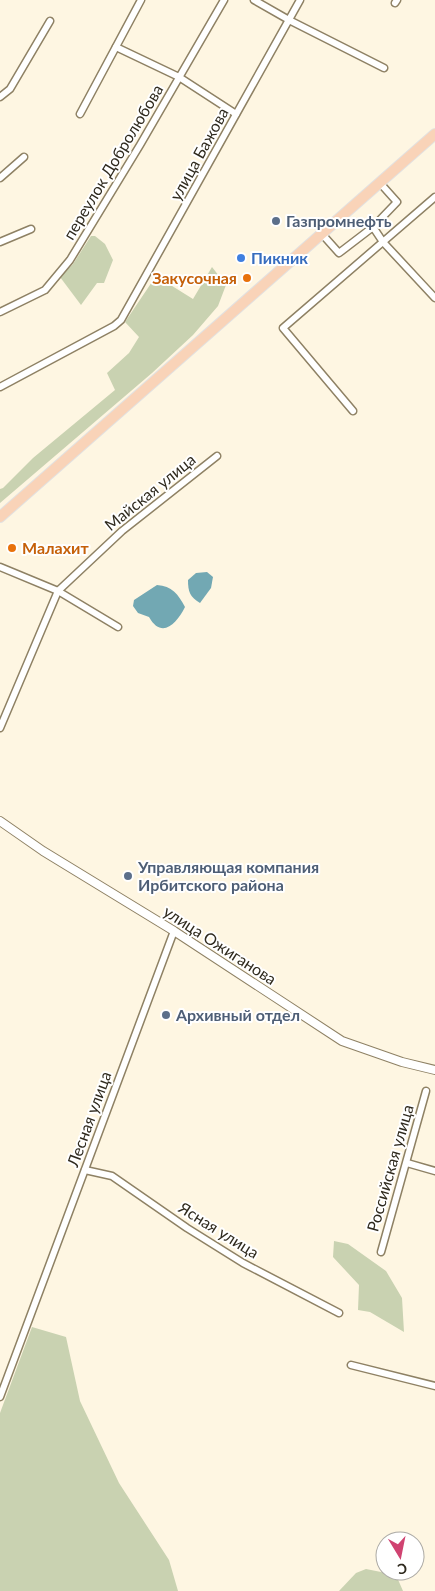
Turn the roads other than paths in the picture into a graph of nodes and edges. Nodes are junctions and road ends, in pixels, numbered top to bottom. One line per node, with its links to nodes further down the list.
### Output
1 (141, 0): 7 (street)
2 (224, 0): 9 (street, переулок Добролюбова)
3 (254, 0): 5 (street)
4 (300, 0): 5 (street, улица Бажова)
5 (289, 20): 8 (street); 12 (street, улица Бажова)
6 (50, 21): 10 (street)
7 (116, 47): 9 (street); 11 (street)
8 (384, 68)
9 (179, 77): 12 (street); 24 (street, переулок Добролюбова)
10 (0, 97)
11 (80, 114)
12 (236, 114): 25 (street, улица Бажова)
13 (435, 134): 16 (main road)
14 (24, 157): 15 (street)
15 (0, 178)
16 (380, 183): 18 (street); 20 (main road)
17 (435, 197): 22 (street)
18 (373, 227): 20 (street); 22 (street)
19 (31, 229): 21 (street)
20 (322, 234): 28 (main road)
21 (0, 242)
22 (383, 242): 23 (street); 26 (street)
23 (435, 298)
24 (0, 312)
25 (0, 386)
26 (353, 412)
27 (217, 456): 30 (street, Майская улица)
28 (0, 517)
29 (0, 567): 30 (street)
30 (58, 591): 31 (street); 32 (street)
31 (118, 627)
32 (0, 728)
33 (0, 821): 34 (street, улица Ожиганова)
34 (174, 931): 35 (street, улица Ожиганова); 38 (street, Лесная улица)
35 (435, 1070)
36 (426, 1091): 37 (street, Российская улица)
37 (407, 1163): 39 (street); 40 (street, Российская улица)
38 (85, 1170): 41 (street, Ясная улица); 44 (street, Лесная улица)
39 (435, 1171)
40 (381, 1252)
41 (339, 1313)
42 (351, 1365): 43 (street)
43 (435, 1386)
44 (0, 1397)

